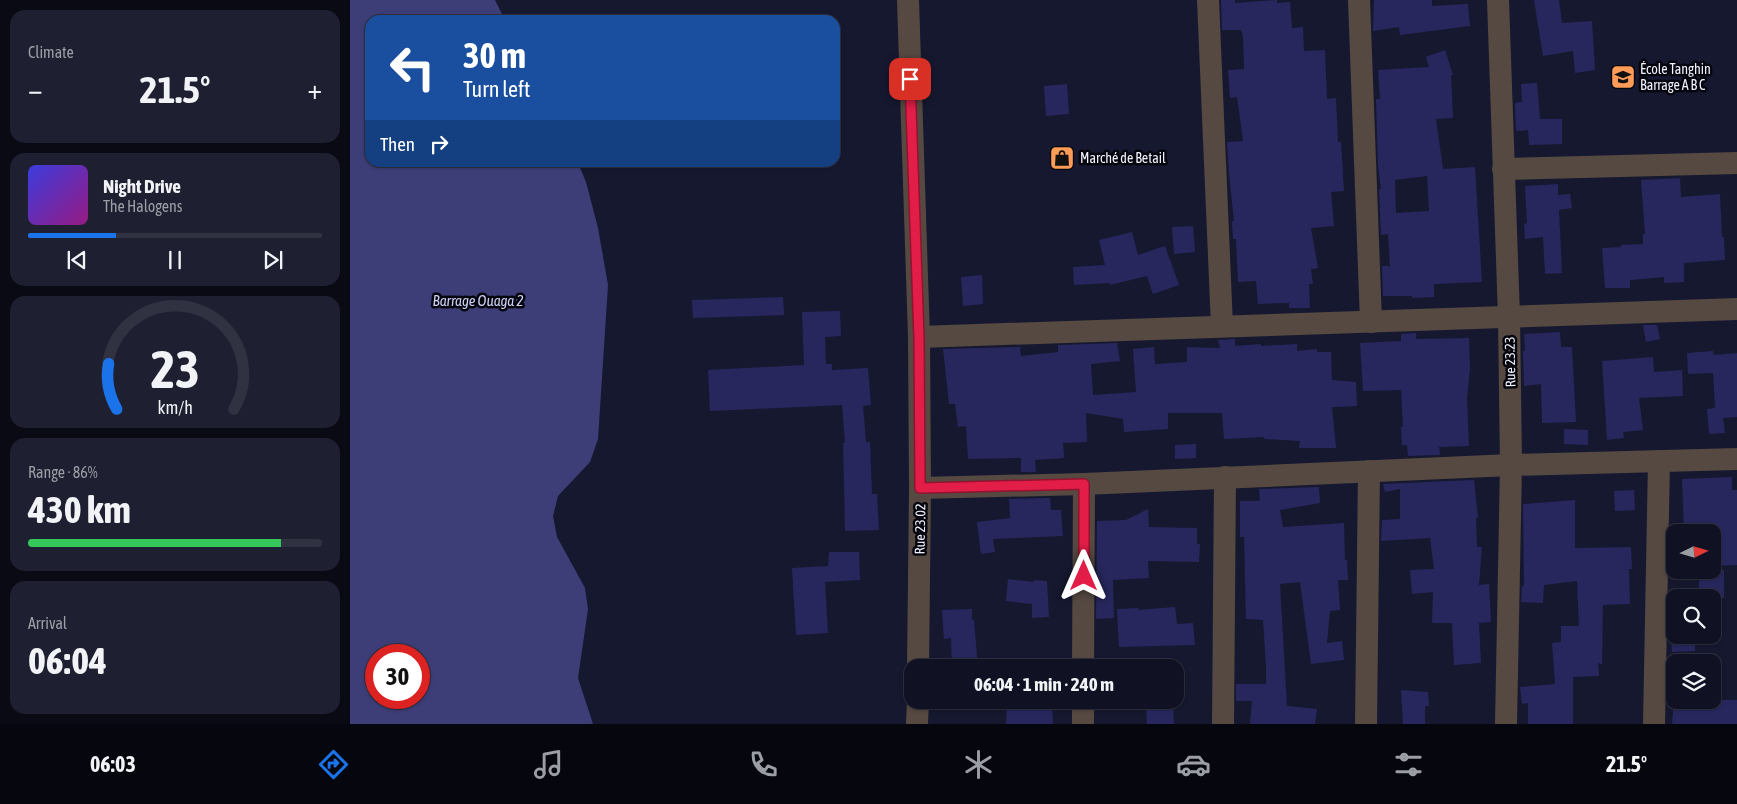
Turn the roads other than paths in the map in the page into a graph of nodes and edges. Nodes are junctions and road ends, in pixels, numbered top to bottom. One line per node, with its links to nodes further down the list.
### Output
1 (908, 0): 11 (street, Rue 23.02)
2 (1208, 0): 10 (street)
3 (1359, 0): 9 (street)
4 (1498, 0): 6 (street, Rue 23.23)
5 (1737, 162): 6 (street)
6 (1503, 169): 8 (street, Rue 23.23)
7 (1737, 308): 8 (street)
8 (1509, 317): 9 (street); 14 (street, Rue 23.23)
9 (1371, 322): 10 (street)
10 (1222, 326): 11 (street)
11 (919, 338): 18 (street, Rue 23.02)
12 (1737, 459): 13 (street)
13 (1659, 461): 14 (street); 28 (street)
14 (1511, 465): 15 (street); 27 (street, Rue 23.23)
15 (1369, 471): 16 (street); 26 (street)
16 (1225, 477): 17 (street); 25 (street)
17 (1084, 484): 18 (street); 20 (street)
18 (920, 488): 19 (street, Rue 23.02)
19 (918, 659)
20 (1083, 659)
21 (918, 709): 23 (street)
22 (1083, 709): 24 (street)
23 (917, 724)
24 (1083, 724)
25 (1223, 724)
26 (1366, 724)
27 (1506, 724)
28 (1654, 724)

